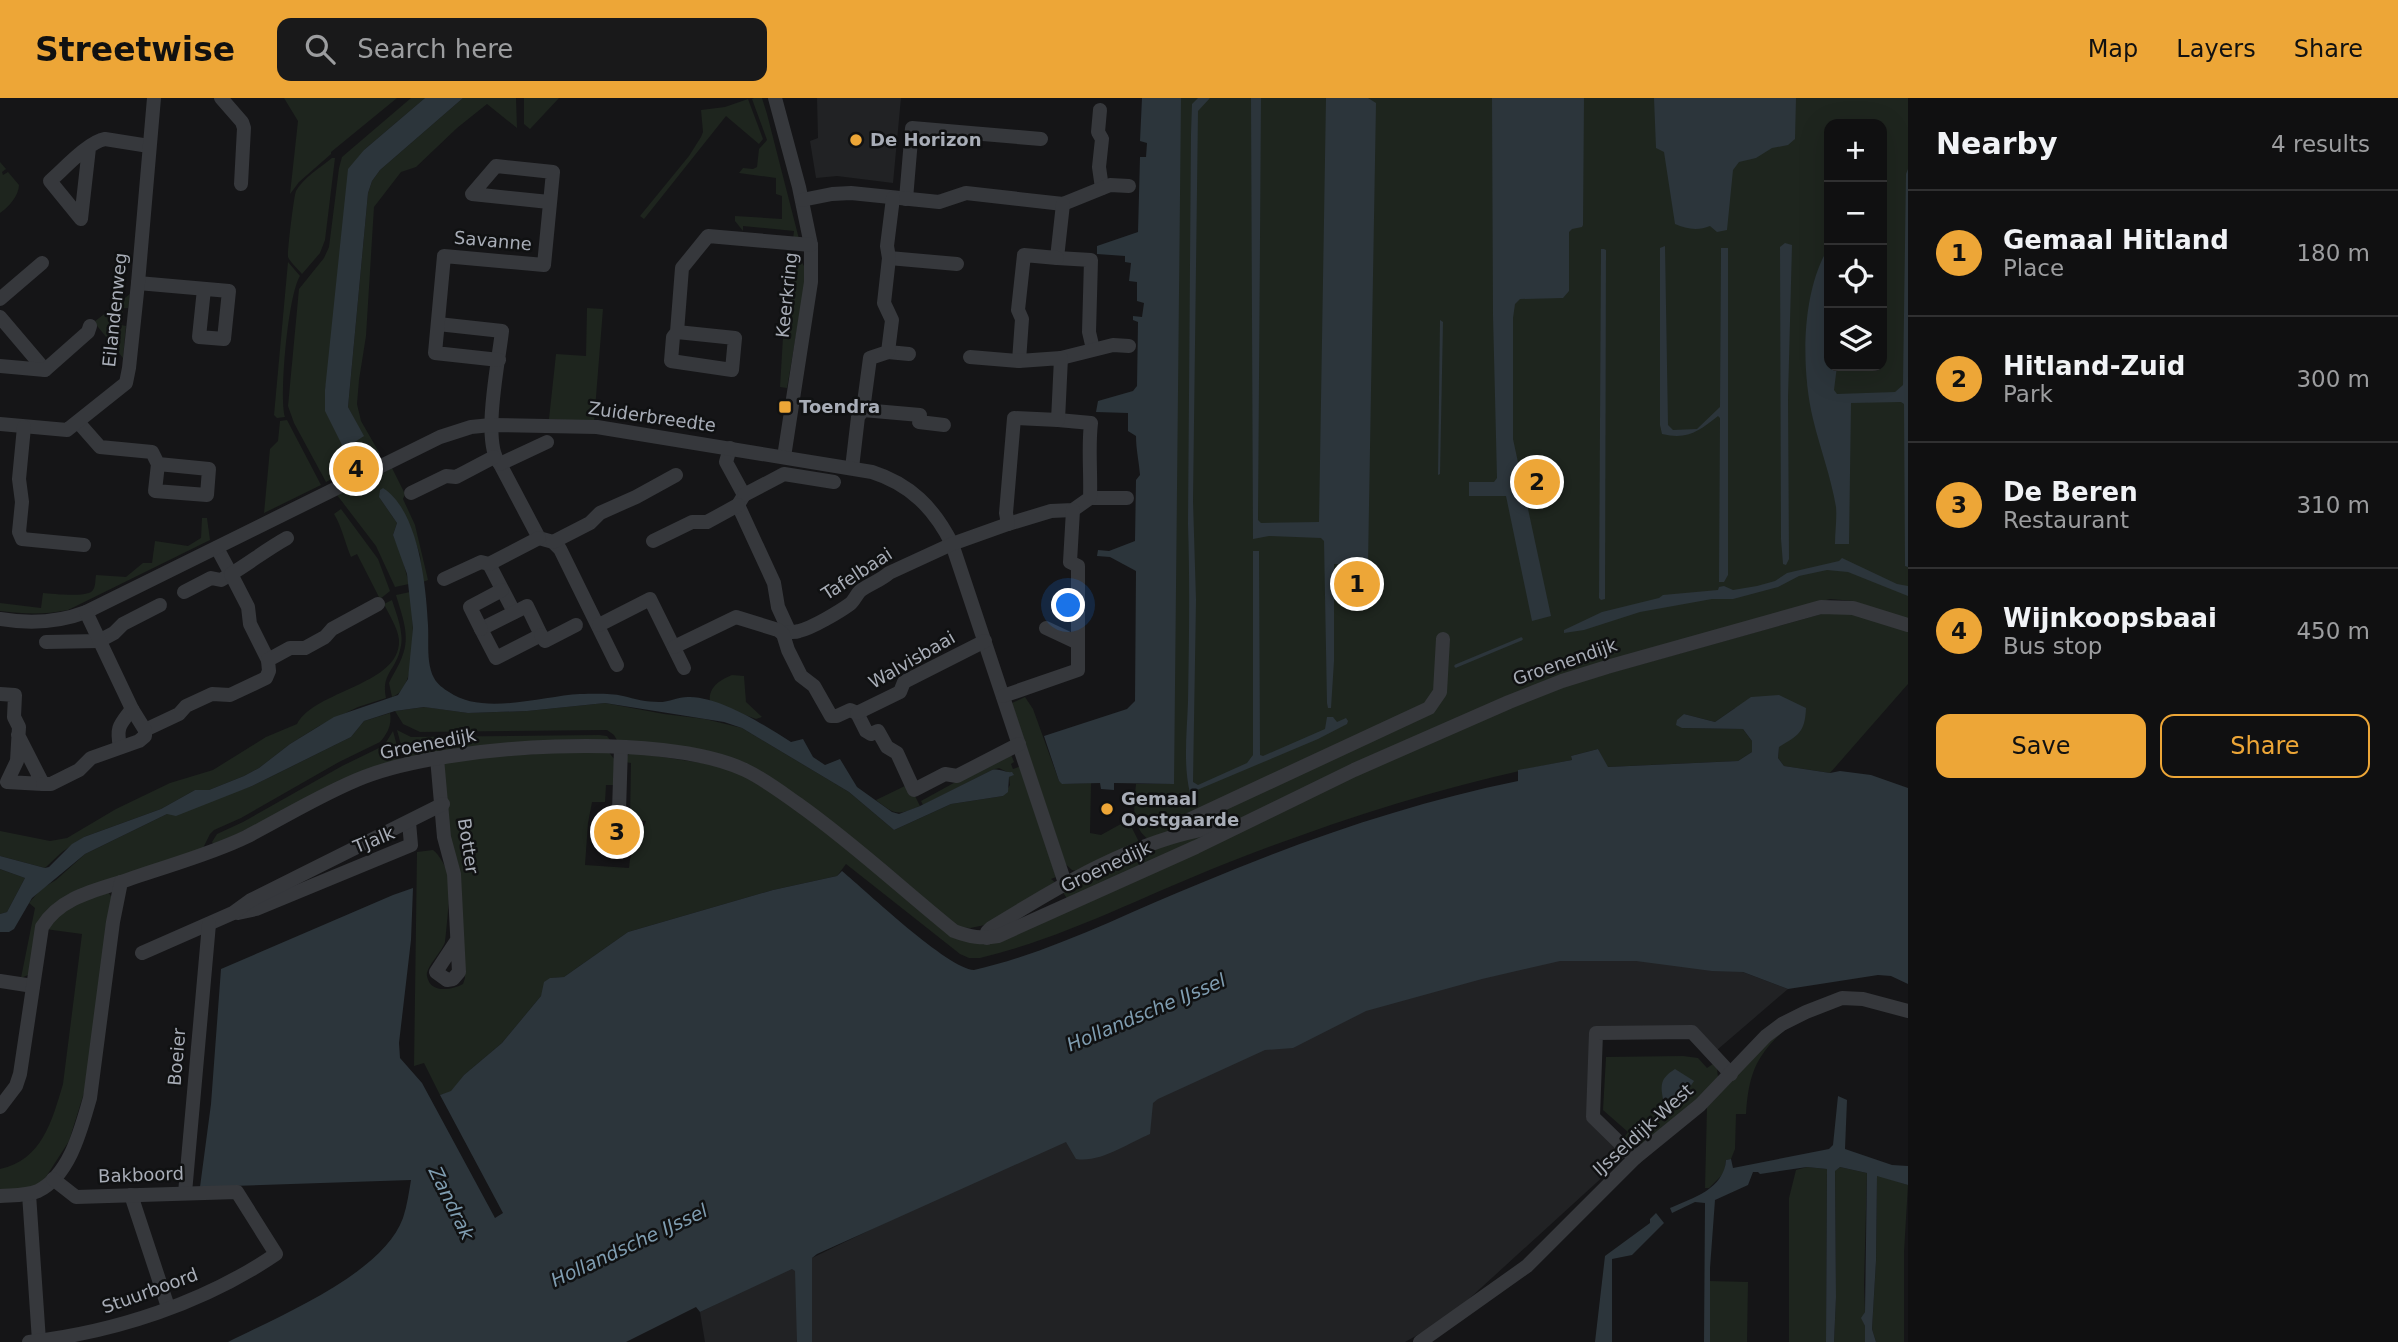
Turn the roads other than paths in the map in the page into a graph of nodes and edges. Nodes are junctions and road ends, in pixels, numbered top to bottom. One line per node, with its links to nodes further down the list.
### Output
1 (154, 98): 6 (street, Eilandenweg)
2 (221, 98): 8 (street)
3 (775, 98): 12 (street, Keerkring)
4 (1100, 110): 10 (street)
5 (1041, 139): 11 (street)
6 (149, 146): 7 (street); 20 (street, Eilandenweg)
7 (89, 148)
8 (241, 184)
9 (1129, 186): 10 (street)
10 (1102, 188): 14 (street)
11 (899, 198): 12 (street); 14 (street); 16 (street)
12 (802, 200): 15 (street, Keerkring)
13 (549, 202): 13 (street, Savanne); 24 (street, Savanne)
14 (1063, 204): 17 (street)
15 (811, 245): 26 (street); 46 (street, Keerkring)
16 (889, 258): 19 (street); 29 (street)
17 (1057, 258): 28 (street); 34 (street)
18 (42, 263): 22 (street)
19 (957, 264)
20 (138, 283): 21 (street); 39 (street, Eilandenweg)
21 (204, 289)
22 (0, 299)
23 (0, 317): 36 (street)
24 (438, 324): 33 (street); 33 (street, Savanne)
25 (90, 326): 36 (street)
26 (677, 332): 26 (street)
27 (1129, 346): 28 (street)
28 (1093, 349): 32 (street)
29 (888, 352): 30 (street); 37 (street)
30 (909, 354)
31 (970, 357): 34 (street)
32 (1061, 358): 34 (street); 38 (street)
33 (499, 360): 41 (street)
34 (1019, 361)
35 (0, 366): 36 (street)
36 (45, 370)
37 (863, 410): 42 (street); 49 (street)
38 (1058, 420): 53 (street); 57 (street)
39 (78, 422): 43 (street, Eilandenweg); 48 (street)
40 (0, 424): 43 (street, Eilandenweg)
41 (491, 425): 45 (street, Zuiderbreedte); 47 (street); 63 (street, Zuiderbreedte)
42 (944, 425)
43 (24, 427): 62 (street)
44 (547, 442): 47 (street)
45 (730, 448): 46 (street, Zuiderbreedte); 55 (street)
46 (785, 457): 49 (street, Zuiderbreedte)
47 (497, 461): 52 (street); 59 (street)
48 (158, 464)
49 (852, 468): 61 (street, Zuiderbreedte)
50 (676, 475): 59 (street)
51 (834, 482): 55 (street)
52 (411, 493)
53 (1090, 498): 54 (street); 56 (street)
54 (1127, 498)
55 (741, 500): 60 (street); 79 (street)
56 (1073, 510): 57 (street, Tafelbaai); 84 (street)
57 (1008, 524): 61 (street, Tafelbaai)
58 (287, 538): 65 (street)
59 (546, 540): 64 (street); 75 (street)
60 (653, 541)
61 (952, 544): 79 (street, Tafelbaai); 82 (street, Zuiderbreedte)
62 (84, 545)
63 (217, 548): 65 (street); 71 (street, Zuiderbreedte)
64 (489, 564): 66 (street); 67 (street)
65 (231, 574): 68 (street); 87 (street)
66 (444, 579)
67 (502, 590): 72 (street); 78 (street)
68 (184, 592)
69 (377, 604): 87 (street)
70 (160, 605): 81 (street)
71 (86, 612): 73 (street, Zuiderbreedte); 81 (street)
72 (514, 612): 78 (street); 80 (street)
73 (0, 619)
74 (576, 625): 80 (street)
75 (599, 625): 86 (street); 88 (street)
76 (1908, 625): 103 (street, Groenendijk)
77 (1046, 628): 84 (street)
78 (481, 629): 80 (street)
79 (786, 633): 86 (street); 93 (street)
80 (541, 635)
81 (99, 641): 83 (street); 92 (street)
82 (985, 641): 91 (street, Zuiderbreedte); 93 (street, Walvisbaai)
83 (46, 642)
84 (1078, 643): 91 (street)
85 (1443, 644): 105 (street, Groenedijk)
86 (674, 647): 89 (street)
87 (268, 660): 94 (street)
88 (617, 665)
89 (684, 668)
90 (0, 694): 95 (street)
91 (1003, 696): 96 (street, Zuiderbreedte)
92 (131, 709): 94 (street); 97 (street)
93 (857, 713): 96 (street)
94 (145, 730): 97 (street)
95 (18, 736): 100 (street); 100 (street)
96 (1019, 744): 108 (street, Zuiderbreedte)
97 (120, 747): 100 (street)
98 (621, 747): 99 (street, Groenedijk); 102 (street); 110 (street, Groenedijk)
99 (438, 758): 101 (street, Botter); 107 (street, Groenedijk)
100 (43, 784)
101 (443, 804): 104 (street, Tjalk); 111 (street, Botter)
102 (619, 811)
103 (1251, 820): 105 (street, Groenedijk); 110 (street, Groenedijk)
104 (409, 822): 106 (street, Tjalk); 106 (street, Tjalk)
105 (1181, 835): 108 (street, Groenedijk)
106 (327, 871): 109 (street, Tjalk)
107 (121, 882): 114 (street, Groenedijk); 119 (street)
108 (1065, 883): 110 (street, Groenedijk)
109 (209, 924): 112 (street, Tjalk); 120 (street, Boeier)
110 (987, 938)
111 (457, 940)
112 (142, 954)
113 (0, 981): 114 (street)
114 (33, 986): 117 (street)
115 (1908, 1011): 116 (street, IJsseldijk-West)
116 (1731, 1074): 118 (street, IJsseldijk-West); 118 (street)
117 (0, 1107)
118 (1635, 1158): 127 (street, IJsseldijk-West)
119 (53, 1179): 121 (street); 122 (street, Bakboord)
120 (186, 1193): 122 (street, Bakboord); 124 (street, Bakboord)
121 (29, 1194): 123 (street); 126 (street)
122 (131, 1195): 125 (street)
123 (0, 1196)
124 (276, 1254): 125 (street, Stuurboord)
125 (168, 1307): 126 (street, Stuurboord)
126 (34, 1341)
127 (1420, 1342)

